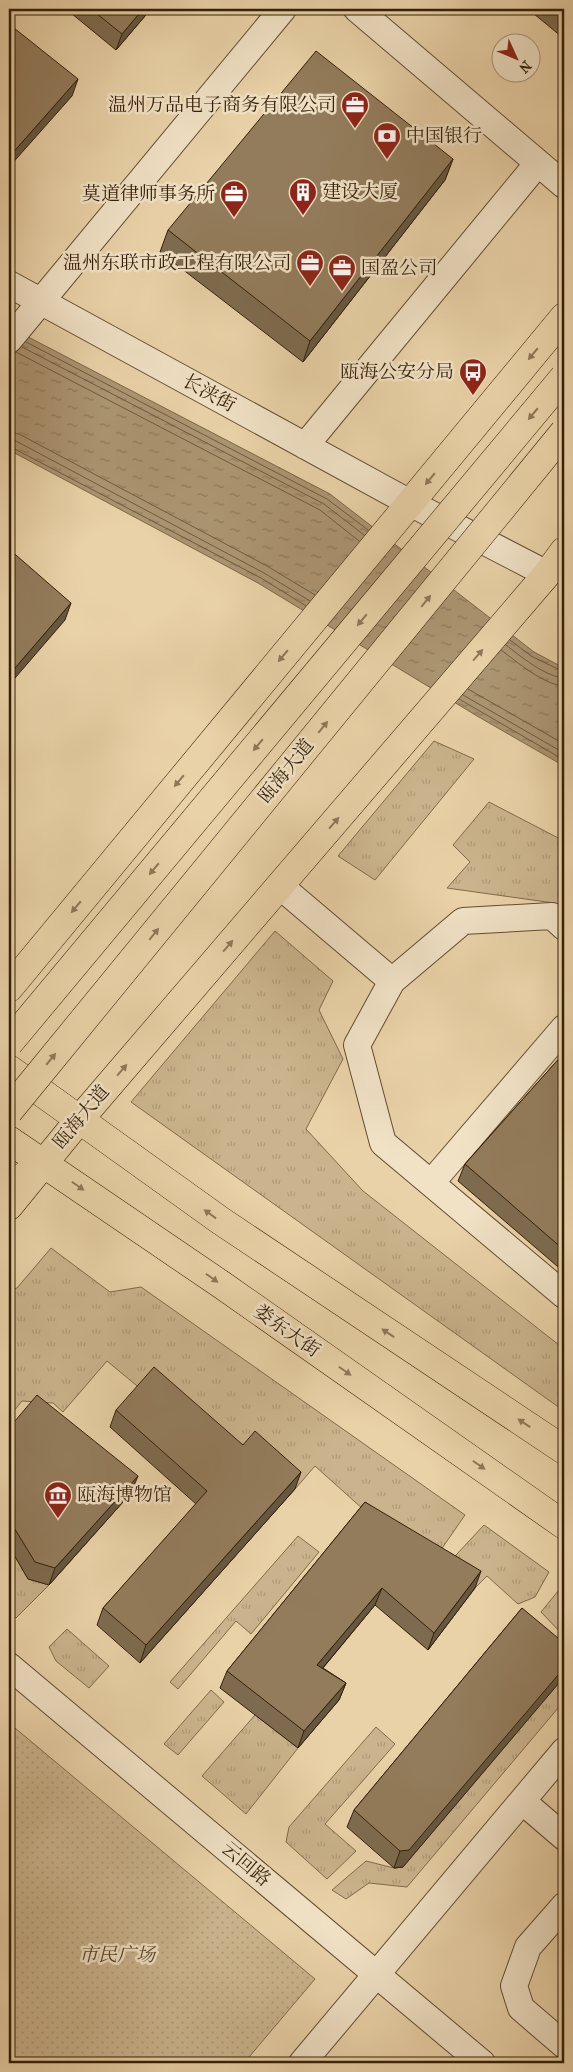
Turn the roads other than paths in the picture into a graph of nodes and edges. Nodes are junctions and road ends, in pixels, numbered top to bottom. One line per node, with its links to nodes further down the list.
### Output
1 (282, 9): 6 (street)
2 (357, 9): 3 (street)
3 (538, 163): 4 (street); 11 (street)
4 (564, 185)
5 (9, 284): 6 (street, 长浃街)
6 (41, 301): 8 (street); 11 (street, 长浃街)
7 (564, 316): 12 (main road, one-way to 12)
8 (9, 340)
9 (564, 377): 20 (main road, 瓯海大道, one-way to 20, bridge)
10 (564, 432): 22 (main road, 瓯海大道, one-way to 10, bridge)
11 (306, 446): 12 (street, 长浃街)
12 (410, 504): 14 (street, 长浃街); 18 (main road, one-way to 18)
13 (564, 551): 14 (main road, 瓯海大道)
14 (547, 574): 15 (main road, 瓯海大道, one-way to 14)
15 (280, 886): 17 (street); 23 (main road, 瓯海大道, one-way to 15)
16 (564, 927): 17 (street)
17 (392, 981): 26 (street)
18 (9, 988)
19 (564, 1028): 26 (street)
20 (9, 1043)
21 (9, 1069): 23 (main road)
22 (9, 1111)
23 (79, 1120): 25 (main road, 瓯海大道); 30 (main road, one-way to 23)
24 (9, 1140): 25 (main road, 娄东大街)
25 (44, 1162): 27 (main road); 28 (main road, 瓯海大道); 31 (main road, 娄东大街, one-way to 31)
26 (431, 1183): 29 (street)
27 (9, 1187)
28 (9, 1206)
29 (564, 1294)
30 (564, 1450)
31 (564, 1524)
32 (9, 1666): 37 (street, 云回路)
33 (564, 1751): 34 (street)
34 (522, 1801): 35 (street); 37 (street)
35 (564, 1837)
36 (564, 1906): 38 (street)
37 (377, 1974): 39 (street); 40 (street, 云回路)
38 (564, 2045)
39 (302, 2063)
40 (482, 2063)

